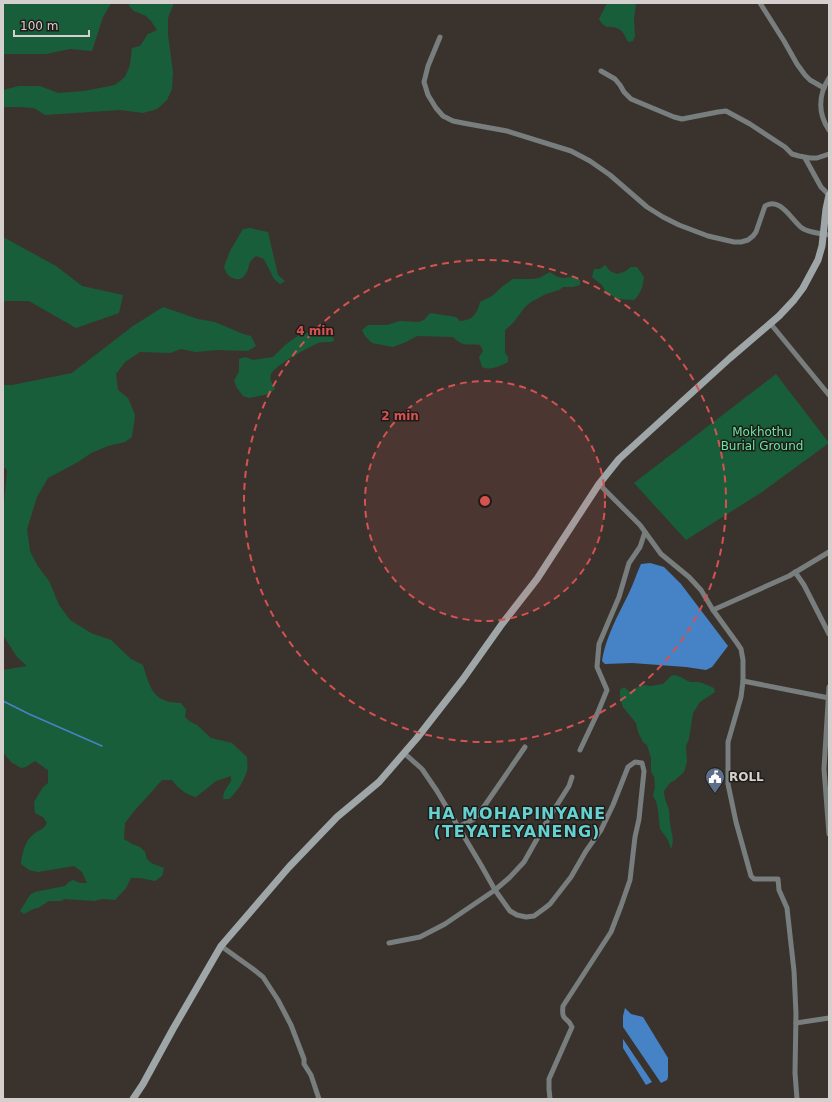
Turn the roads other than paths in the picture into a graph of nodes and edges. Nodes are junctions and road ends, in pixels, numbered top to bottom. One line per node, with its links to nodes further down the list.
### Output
1 (760, 3): 5 (street)
2 (440, 37): 10 (street)
3 (601, 72): 8 (street)
4 (829, 78): 5 (street)
5 (824, 88): 6 (street)
6 (829, 130)
7 (829, 154): 8 (street)
8 (805, 158): 9 (street)
9 (829, 195): 10 (main road)
10 (827, 235): 11 (main road)
11 (770, 324): 12 (street); 13 (main road)
12 (829, 395)
13 (599, 484): 14 (street); 24 (main road)
14 (645, 532): 17 (street); 23 (street)
15 (829, 552): 16 (street)
16 (795, 572): 17 (street); 18 (street)
17 (713, 610): 19 (street)
18 (829, 634)
19 (743, 681): 21 (street); 32 (street)
20 (829, 687): 21 (street)
21 (828, 698): 27 (street)
22 (525, 747): 26 (street)
23 (580, 750)
24 (404, 753): 26 (street); 30 (main road)
25 (572, 777): 28 (street)
26 (458, 827): 28 (street)
27 (829, 834)
28 (495, 890): 29 (street); 35 (street)
29 (389, 944)
30 (221, 946): 33 (main road); 34 (street)
31 (829, 1018): 32 (street)
32 (796, 1023): 36 (street)
33 (134, 1099)
34 (320, 1099)
35 (550, 1099)
36 (797, 1099)

